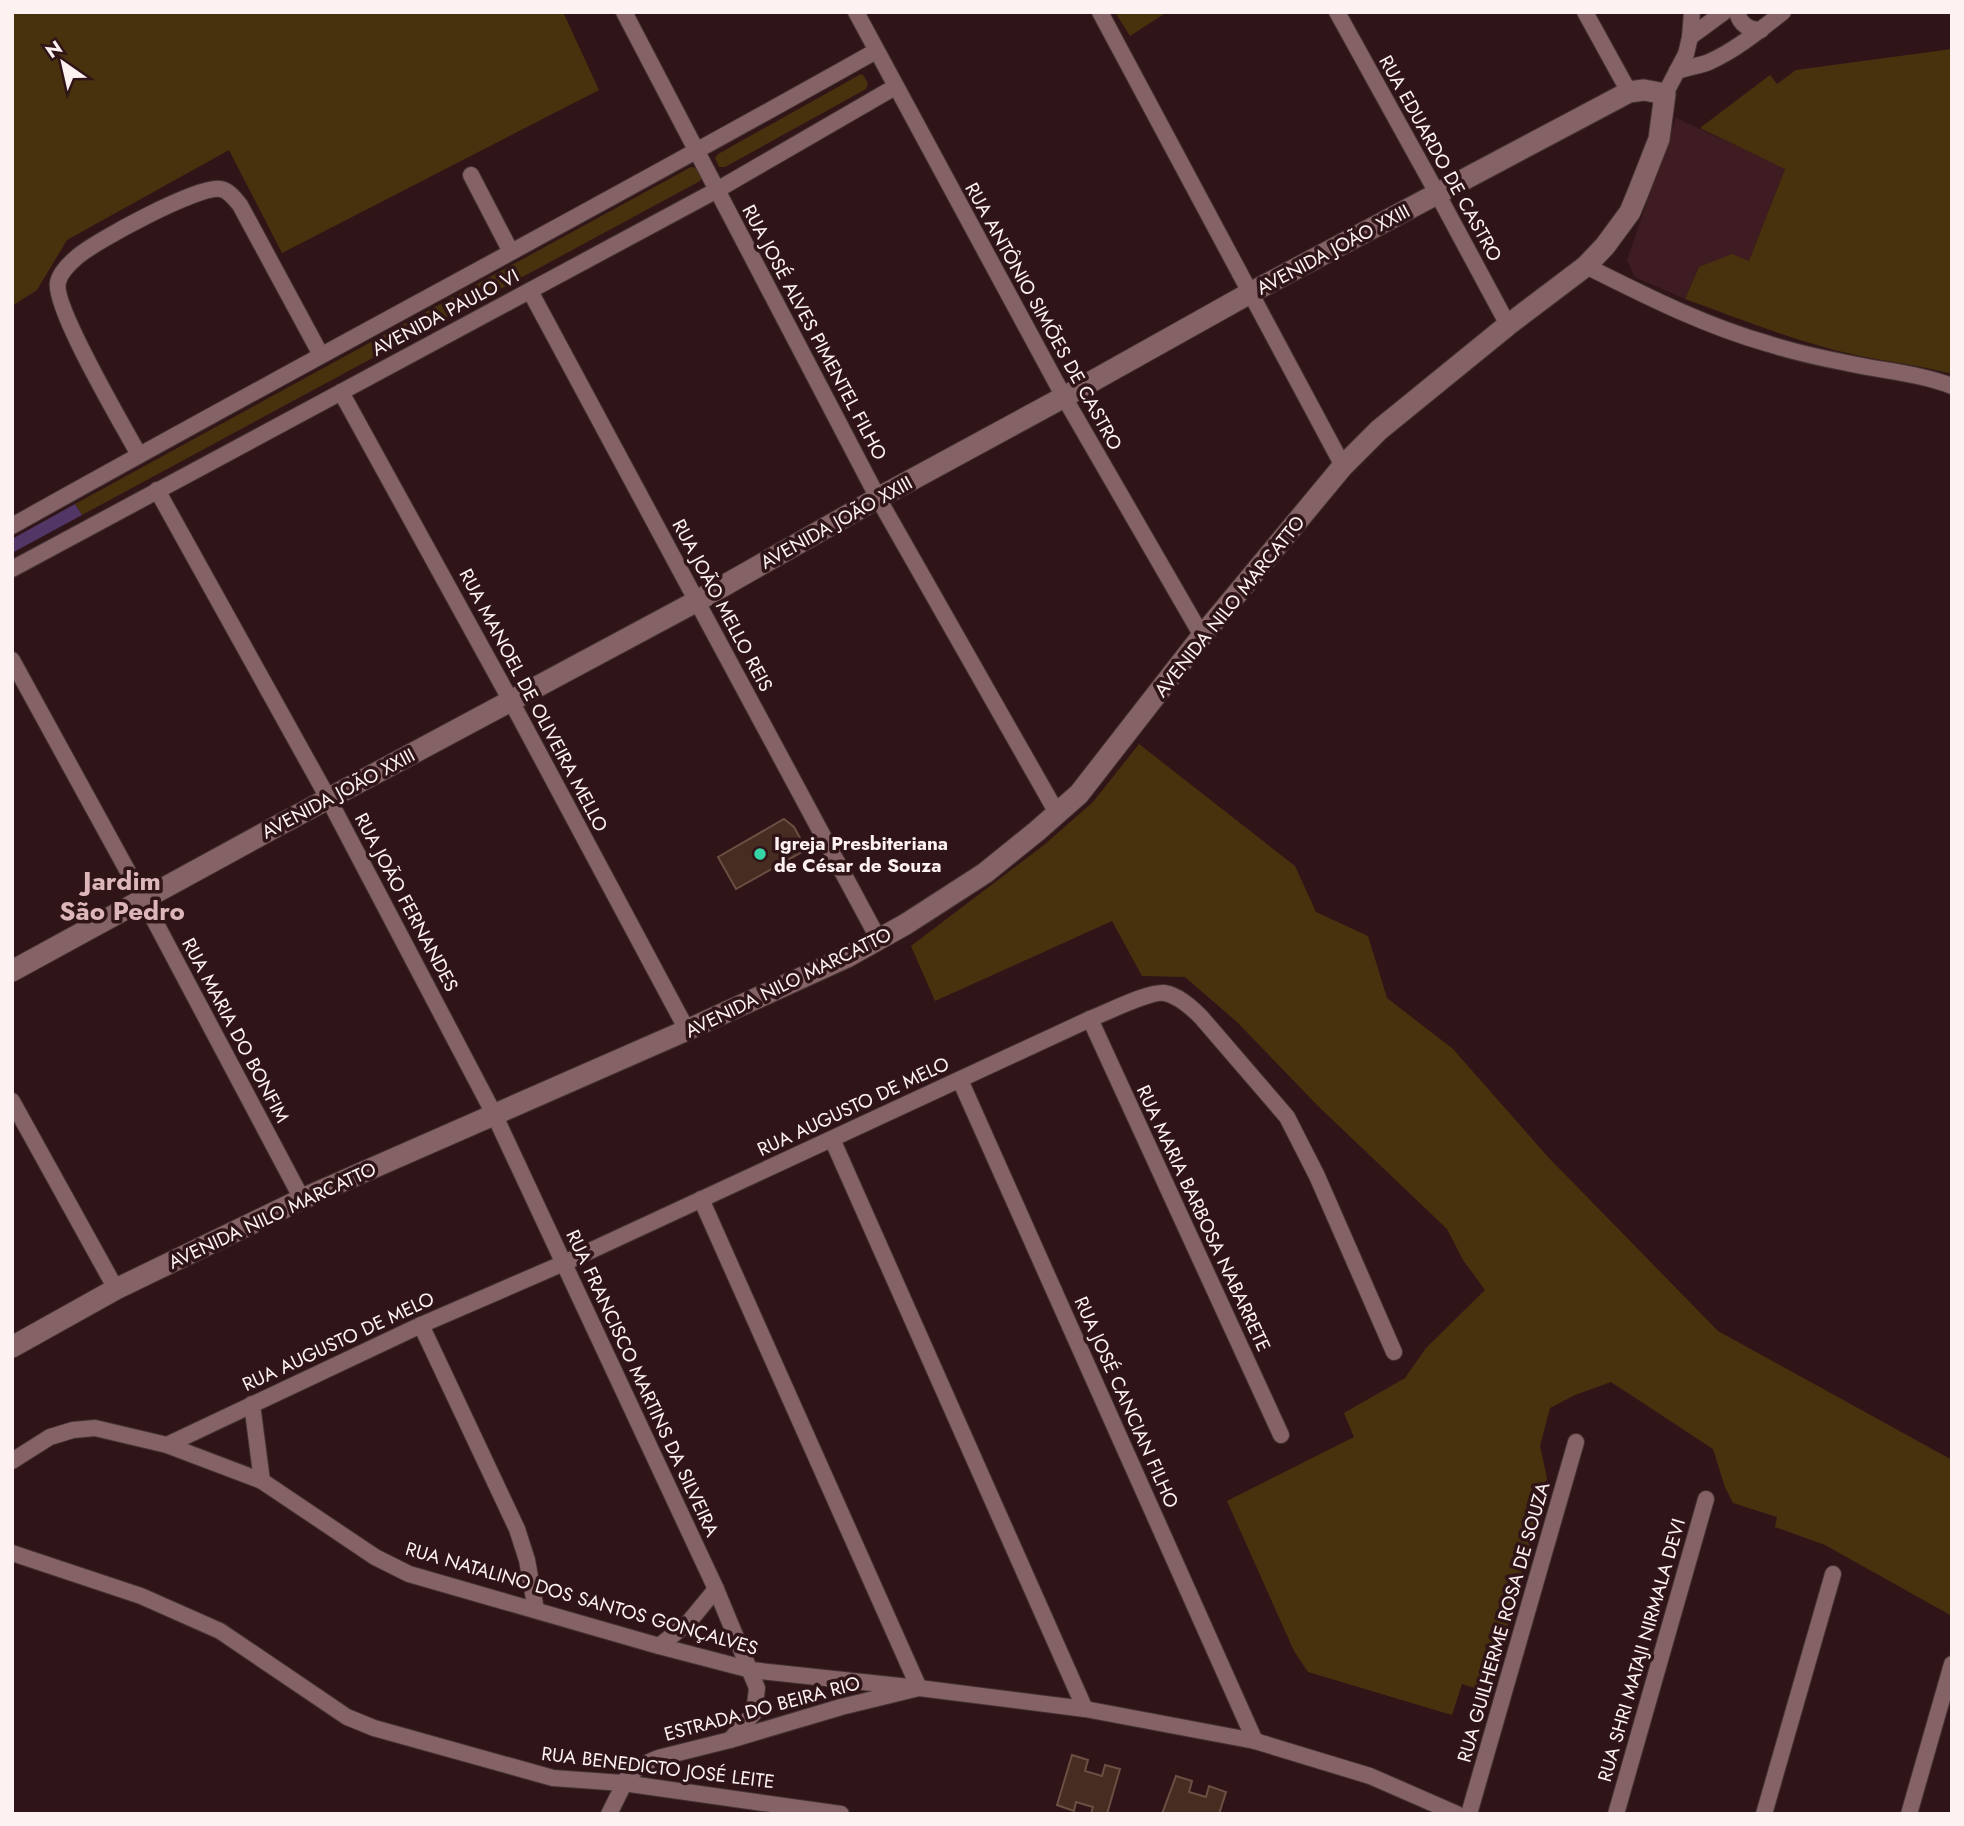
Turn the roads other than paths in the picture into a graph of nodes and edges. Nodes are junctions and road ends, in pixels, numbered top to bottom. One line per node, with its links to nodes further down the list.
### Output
1 (624, 12): 17 (street, RUA JOSÉ ALVES PIMENTEL FILHO)
2 (856, 12): 12 (street, RUA ANTÔNIO SIMÕES DE CASTRO)
3 (1100, 12): 24 (street)
4 (1337, 12): 20 (street, RUA EDUARDO DE CASTRO)
5 (1585, 12): 15 (street)
6 (1692, 12): 11 (street)
7 (1724, 12): 11 (street)
8 (1737, 12): 10 (street)
9 (1783, 12): 10 (street)
10 (1761, 30): 13 (street)
11 (1690, 37): 13 (street)
12 (876, 51): 14 (street, RUA ANTÔNIO SIMÕES DE CASTRO); 17 (street, AVENIDA PAULO VI)
13 (1677, 71): 16 (street)
14 (895, 87): 19 (street, AVENIDA PAULO VI); 29 (street, RUA ANTÔNIO SIMÕES DE CASTRO)
15 (1629, 92): 16 (street, AVENIDA JOÃO XXIII); 20 (street, AVENIDA JOÃO XXIII)
16 (1665, 93): 22 (street, AVENIDA NILO MARCATTO)
17 (697, 152): 19 (street, RUA JOSÉ ALVES PIMENTEL FILHO); 21 (street, AVENIDA PAULO VI)
18 (471, 175): 21 (street)
19 (717, 190): 23 (street, AVENIDA PAULO VI); 33 (street, RUA JOSÉ ALVES PIMENTEL FILHO)
20 (1437, 193): 24 (street, AVENIDA JOÃO XXIII); 25 (street, RUA EDUARDO DE CASTRO)
21 (511, 252): 26 (street, AVENIDA PAULO VI)
22 (1587, 266): 25 (street, AVENIDA NILO MARCATTO); 27 (street)
23 (530, 291): 28 (street, AVENIDA PAULO VI); 36 (street, RUA JOÃO MELLO REIS)
24 (1250, 293): 29 (street, AVENIDA JOÃO XXIII); 31 (street)
25 (1508, 325): 31 (street, AVENIDA NILO MARCATTO)
26 (321, 355): 30 (street, AVENIDA PAULO VI); 30 (street)
27 (1952, 387)
28 (341, 392): 32 (street, AVENIDA PAULO VI); 39 (street, RUA MANOEL DE OLIVEIRA MELLO)
29 (1064, 397): 33 (street, AVENIDA JOÃO XXIII); 37 (street, RUA ANTÔNIO SIMÕES DE CASTRO)
30 (139, 455): 34 (street, AVENIDA PAULO VI)
31 (1343, 466): 37 (street, AVENIDA NILO MARCATTO)
32 (158, 491): 35 (street, AVENIDA PAULO VI); 40 (street, RUA JOÃO FERNANDES)
33 (878, 498): 36 (street, AVENIDA JOÃO XXIII); 41 (street, RUA JOSÉ ALVES PIMENTEL FILHO)
34 (12, 526)
35 (12, 569)
36 (697, 601): 39 (street, AVENIDA JOÃO XXIII); 43 (street, RUA JOÃO MELLO REIS)
37 (1202, 636): 41 (street, AVENIDA NILO MARCATTO)
38 (12, 660): 42 (street, RUA MARIA DO BONFIM)
39 (511, 701): 40 (street, AVENIDA JOÃO XXIII); 46 (street, RUA MANOEL DE OLIVEIRA MELLO)
40 (328, 798): 42 (street, AVENIDA JOÃO XXIII); 49 (street, RUA JOÃO FERNANDES)
41 (1058, 813): 43 (street, AVENIDA NILO MARCATTO)
42 (143, 899): 44 (street, AVENIDA JOÃO XXIII); 51 (street, RUA MARIA DO BONFIM)
43 (879, 940): 46 (street, AVENIDA NILO MARCATTO)
44 (12, 971)
45 (1090, 1019): 47 (street, RUA AUGUSTO DE MELO); 57 (street, RUA AUGUSTO DE MELO); 59 (street, RUA MARIA BARBOSA NABARRETE)
46 (687, 1030): 49 (street, AVENIDA NILO MARCATTO)
47 (960, 1080): 50 (street, RUA AUGUSTO DE MELO); 77 (street, RUA JOSÉ CANCIAN FILHO)
48 (12, 1101): 54 (street)
49 (494, 1114): 51 (street, AVENIDA NILO MARCATTO); 53 (street, RUA FRANCISCO MARTINS DA SILVEIRA)
50 (832, 1139): 52 (street, RUA AUGUSTO DE MELO); 73 (street)
51 (302, 1199): 54 (street, AVENIDA NILO MARCATTO)
52 (701, 1199): 53 (street, RUA AUGUSTO DE MELO); 72 (street)
53 (564, 1263): 55 (street, RUA AUGUSTO DE MELO); 67 (street, RUA FRANCISCO MARTINS DA SILVEIRA)
54 (116, 1289): 56 (street, AVENIDA NILO MARCATTO)
55 (421, 1325): 58 (street, RUA AUGUSTO DE MELO); 68 (street)
56 (12, 1347)
57 (1394, 1352)
58 (252, 1404): 61 (street, RUA AUGUSTO DE MELO); 63 (street)
59 (1281, 1435)
60 (1576, 1442): 82 (street, RUA GUILHERME ROSA DE SOUZA)
61 (167, 1446): 62 (street, RUA NATALINO DOS SANTOS GONÇALVES); 63 (street, RUA NATALINO DOS SANTOS GONÇALVES)
62 (12, 1461)
63 (262, 1481): 68 (street, RUA NATALINO DOS SANTOS GONÇALVES)
64 (1706, 1499): 83 (street, RUA SHRI MATAJI NIRMALA DEVI)
65 (12, 1553): 78 (street, RUA BENEDICTO JOSÉ LEITE)
66 (1833, 1574): 84 (street)
67 (716, 1589): 69 (street); 71 (street, RUA FRANCISCO MARTINS DA SILVEIRA)
68 (536, 1610): 69 (street, RUA NATALINO DOS SANTOS GONÇALVES)
69 (659, 1646): 71 (street, RUA NATALINO DOS SANTOS GONÇALVES)
70 (1952, 1664): 85 (street)
71 (751, 1670): 72 (street, RUA NATALINO DOS SANTOS GONÇALVES); 74 (street, RUA FRANCISCO MARTINS DA SILVEIRA)
72 (919, 1688): 73 (street, RUA NATALINO DOS SANTOS GONÇALVES); 75 (street, ESTRADA DO BEIRA RIO)
73 (1084, 1709): 77 (street, RUA NATALINO DOS SANTOS GONÇALVES)
74 (754, 1713): 75 (street); 76 (street)
75 (775, 1726): 76 (street, ESTRADA DO BEIRA RIO)
76 (730, 1741): 78 (street, ESTRADA DO BEIRA RIO)
77 (1255, 1741): 81 (street, RUA NATALINO DOS SANTOS GONÇALVES)
78 (623, 1783): 79 (street); 80 (street, RUA BENEDICTO JOSÉ LEITE)
79 (609, 1814)
80 (841, 1814)
81 (1457, 1814)
82 (1469, 1814)
83 (1616, 1814)
84 (1764, 1814)
85 (1909, 1814)

